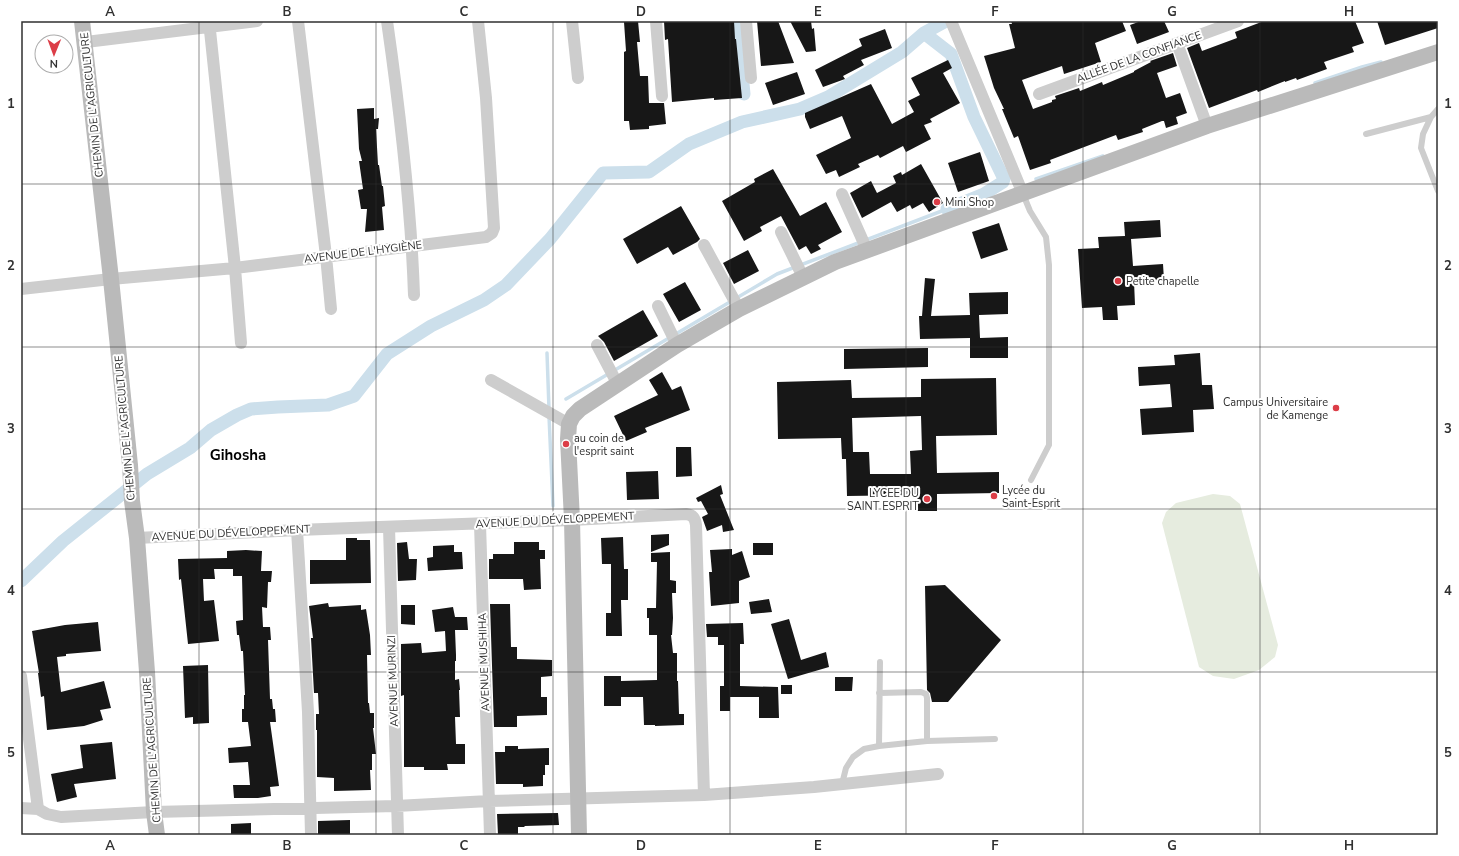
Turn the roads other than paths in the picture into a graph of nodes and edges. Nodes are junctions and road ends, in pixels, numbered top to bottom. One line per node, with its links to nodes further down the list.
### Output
1 (82, 21): 12 (street, CHEMIN DE L'AGRICULTURE)
2 (257, 21): 11 (street)
3 (298, 21): 30 (street)
4 (387, 21): 27 (street)
5 (478, 21): 27 (street, AVENUE DE L'HYGIÈNE)
6 (572, 21): 15 (street)
7 (656, 21): 18 (street)
8 (746, 21): 16 (street)
9 (951, 21): 25 (street)
10 (1238, 21): 13 (street, ALLÉE DE LA CONFIANCE)
11 (209, 24): 12 (street); 31 (street)
12 (86, 42): 33 (street, CHEMIN DE L'AGRICULTURE)
13 (1177, 43): 17 (street, ALLÉE DE LA CONFIANCE); 21 (street)
14 (1438, 52): 21 (street)
15 (578, 78)
16 (751, 78)
17 (1039, 94)
18 (662, 96)
19 (1438, 109): 20 (lane)
20 (1431, 117): 22 (lane); 23 (lane)
21 (1207, 126): 25 (street)
22 (1366, 134)
23 (1438, 191)
24 (842, 194): 29 (street)
25 (1023, 194): 29 (street); 45 (lane)
26 (781, 232): 32 (street)
27 (413, 245): 30 (street, AVENUE DE L'HYGIÈNE); 35 (street)
28 (704, 245): 38 (street)
29 (867, 250): 32 (street)
30 (326, 256): 31 (street, AVENUE DE L'HYGIÈNE); 37 (street)
31 (236, 268): 33 (street, AVENUE DE L'HYGIÈNE); 39 (street)
32 (803, 277): 38 (street)
33 (111, 279): 34 (street, AVENUE DE L'HYGIÈNE); 50 (street, CHEMIN DE L'AGRICULTURE)
34 (21, 289)
35 (414, 295)
36 (658, 306): 41 (street)
37 (331, 309)
38 (739, 309): 41 (street)
39 (241, 343)
40 (597, 345): 43 (street)
41 (677, 345): 43 (street)
42 (491, 380): 44 (street)
43 (617, 384): 44 (street)
44 (569, 424): 46 (street)
45 (1031, 480)
46 (572, 520): 47 (street, AVENUE DU DÉVELOPPEMENT); 59 (street, AVENUE DU DÉVELOPPEMENT); 60 (street)
47 (480, 524): 48 (street, AVENUE DU DÉVELOPPEMENT); 61 (street, AVENUE MUSHIHA)
48 (389, 527): 49 (street, AVENUE DU DÉVELOPPEMENT); 62 (street, AVENUE MURINZI)
49 (297, 530): 50 (street, AVENUE DU DÉVELOPPEMENT); 65 (street)
50 (137, 538): 66 (street, CHEMIN DE L'AGRICULTURE)
51 (880, 662): 53 (lane)
52 (21, 676): 64 (street)
53 (879, 693): 55 (lane); 56 (lane)
54 (995, 739): 55 (lane)
55 (927, 741): 56 (lane)
56 (879, 746): 58 (lane)
57 (938, 774): 58 (street)
58 (842, 784): 59 (street)
59 (704, 795): 60 (street)
60 (578, 798): 61 (street); 71 (street)
61 (489, 801): 62 (street); 70 (street, AVENUE MUSHIHA)
62 (396, 806): 65 (street); 69 (street, AVENUE MURINZI)
63 (21, 808): 64 (street)
64 (38, 808): 66 (street)
65 (310, 809): 66 (street); 68 (street)
66 (154, 812): 67 (street, CHEMIN DE L'AGRICULTURE)
67 (158, 835)
68 (311, 835)
69 (398, 835)
70 (490, 835)
71 (579, 835)

